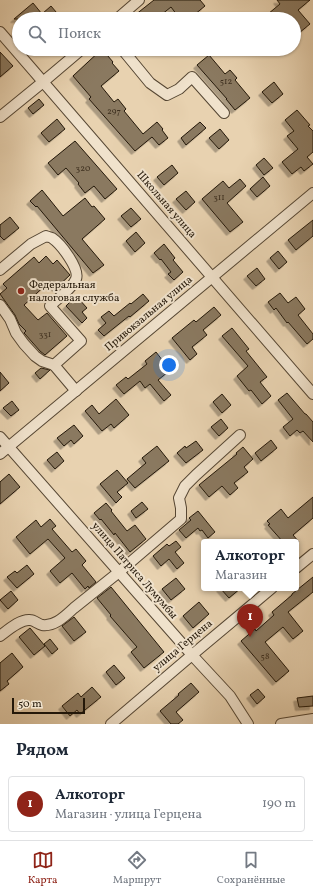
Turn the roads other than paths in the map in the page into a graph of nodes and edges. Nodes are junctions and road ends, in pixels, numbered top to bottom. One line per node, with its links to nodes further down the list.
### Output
1 (139, 0): 2 (street)
2 (124, 12)
3 (0, 32): 4 (street, Школьная улица)
4 (12, 46)
5 (21, 56): 8 (street, Школьная улица)
6 (74, 56): 8 (street)
7 (128, 56): 9 (street)
8 (43, 82): 10 (street); 13 (street, Школьная улица)
9 (224, 113)
10 (0, 118)
11 (313, 193): 13 (street, Привокзальная улица)
12 (0, 270): 15 (street)
13 (212, 277): 16 (street, Привокзальная улица); 17 (street, Школьная улица)
14 (0, 305): 15 (street)
15 (54, 365): 16 (street)
16 (76, 391): 20 (street, Привокзальная улица)
17 (313, 394)
18 (240, 435): 24 (street)
19 (0, 437): 20 (street, улица Патриса Лумумбы)
20 (9, 447): 21 (street, Привокзальная улица); 24 (street, улица Патриса Лумумбы)
21 (0, 454)
22 (313, 554): 23 (street)
23 (299, 566)
24 (119, 572): 26 (street); 27 (street, улица Патриса Лумумбы)
25 (268, 591): 27 (street, улица Герцена)
26 (0, 636)
27 (192, 655): 29 (street, улица Герцена); 30 (street, улица Патриса Лумумбы)
28 (313, 720): 31 (street)
29 (112, 724)
30 (248, 724)
31 (281, 724)

